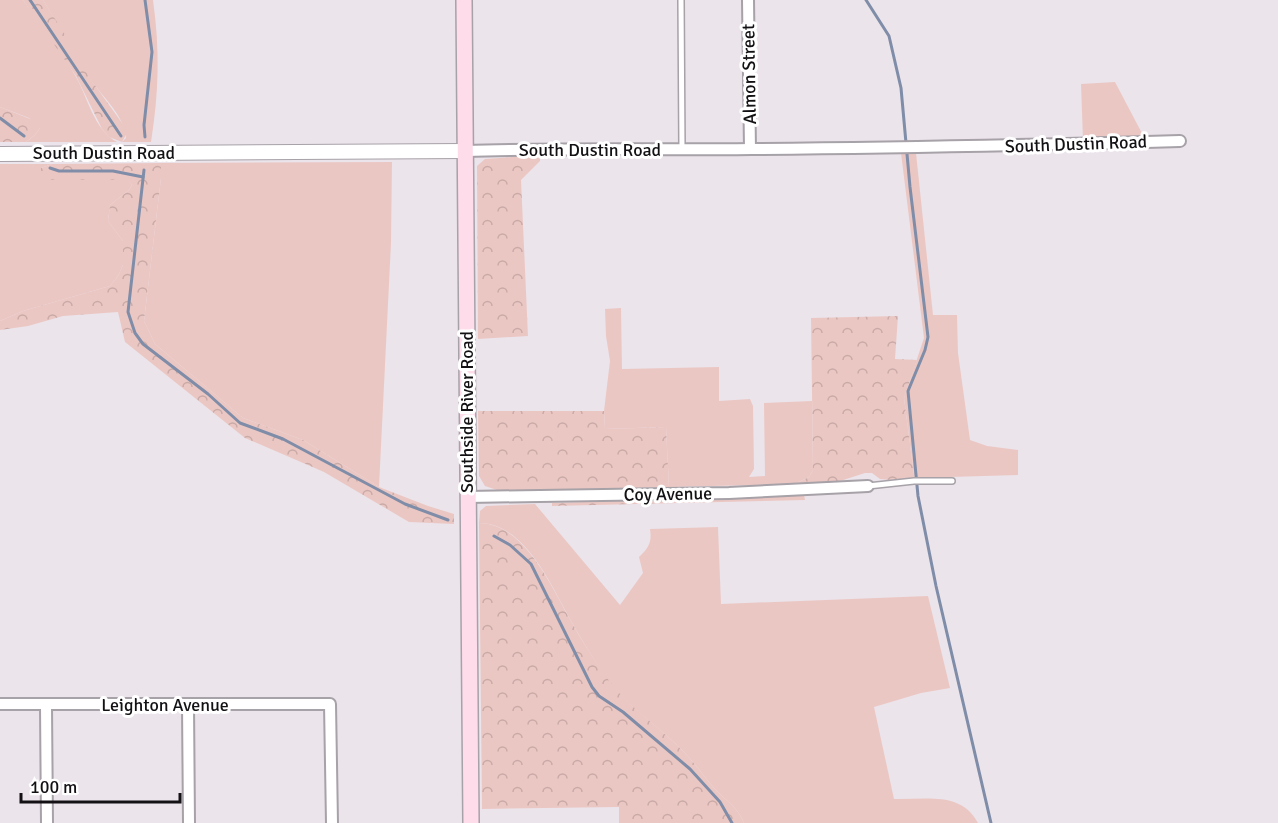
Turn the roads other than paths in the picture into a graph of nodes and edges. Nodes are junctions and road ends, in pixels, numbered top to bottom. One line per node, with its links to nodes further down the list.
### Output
1 (465, 0): 7 (main road, Southside River Road)
2 (681, 0): 5 (lane)
3 (748, 0): 6 (street, Almon Street)
4 (1180, 141): 6 (street, South Dustin Road)
5 (682, 149): 6 (street, South Dustin Road); 7 (street, South Dustin Road)
6 (750, 149)
7 (465, 151): 8 (street, South Dustin Road); 11 (main road, Southside River Road)
8 (0, 154)
9 (952, 480): 10 (lane)
10 (868, 486): 11 (street, Coy Avenue)
11 (468, 497): 18 (main road, Southside River Road)
12 (0, 704): 14 (street, Leighton Avenue)
13 (188, 705): 14 (street, Leighton Avenue); 16 (street); 17 (street, Leighton Avenue)
14 (46, 706): 15 (street)
15 (47, 823)
16 (189, 823)
17 (332, 823)
18 (471, 823)

